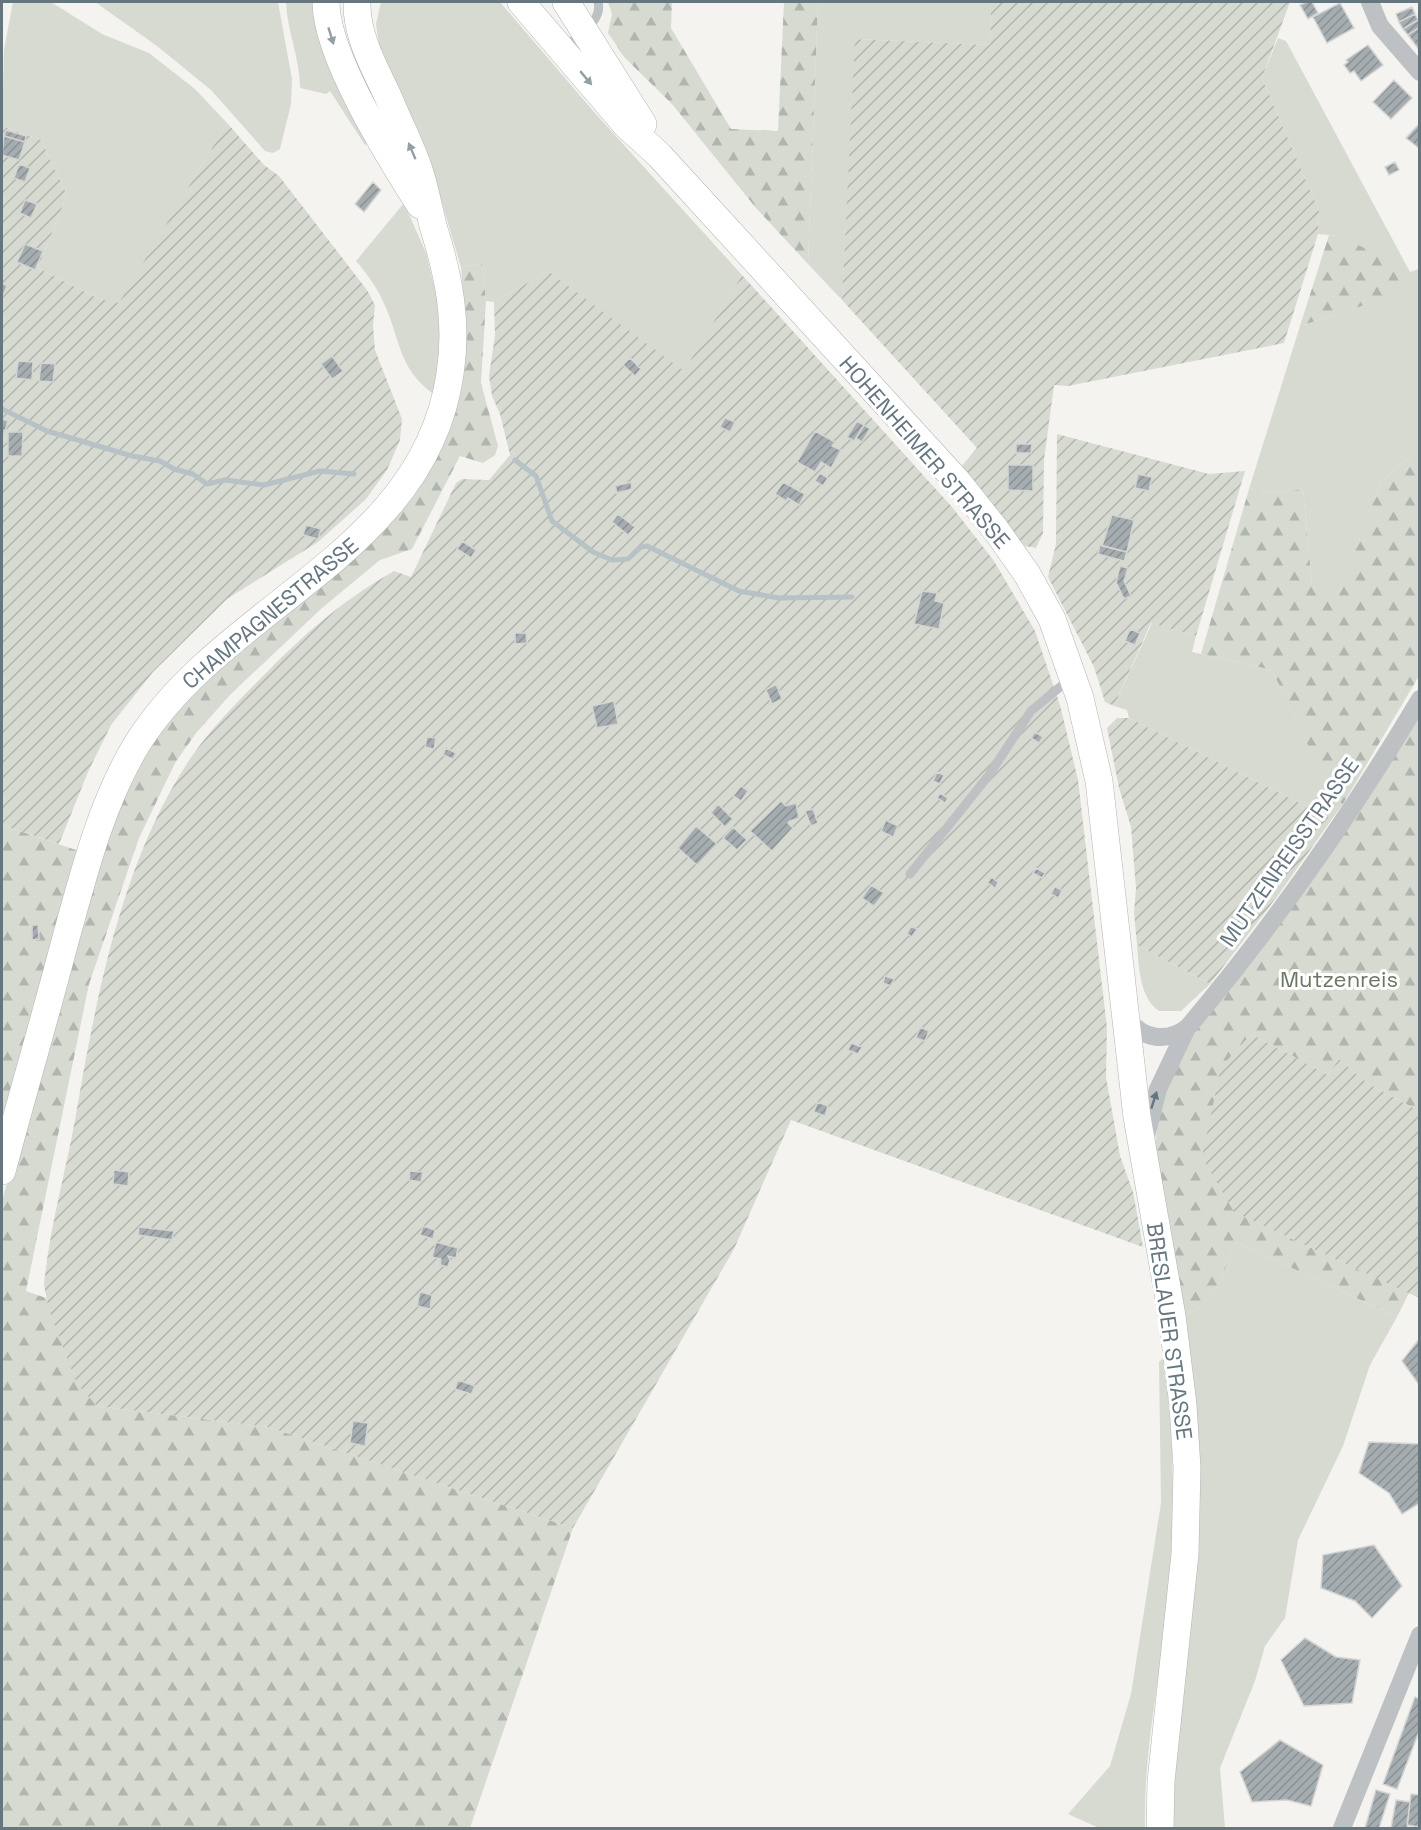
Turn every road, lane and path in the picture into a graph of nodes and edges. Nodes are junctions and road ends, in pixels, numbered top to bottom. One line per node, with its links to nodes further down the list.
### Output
1 (326, 2): 11 (main road, CHAMPAGNESTRASSE, one-way to 11)
2 (357, 2): 11 (main road, CHAMPAGNESTRASSE, one-way to 2)
3 (521, 2): 8 (main road, HOHENHEIMER STRASSE)
4 (566, 2): 7 (main road, HOHENHEIMER STRASSE)
5 (598, 2): 7 (lane)
6 (1370, 2): 9 (street)
7 (584, 30): 8 (lane); 10 (main road, HOHENHEIMER STRASSE)
8 (562, 50): 10 (main road, HOHENHEIMER STRASSE, one-way to 10)
9 (1419, 72)
10 (659, 155): 12 (main road, HOHENHEIMER STRASSE)
11 (434, 227): 18 (main road, CHAMPAGNESTRASSE)
12 (1073, 676): 14 (lane); 15 (main road, HOHENHEIMER STRASSE)
13 (1419, 699): 16 (street, MUTZENREISSTRASSE)
14 (910, 874)
15 (1125, 1015): 16 (street, MUTZENREISSTRASSE); 17 (main road, BRESLAUER STRASSE)
16 (1188, 1027): 17 (street, MUTZENREISSTRASSE, one-way to 16)
17 (1144, 1157): 20 (main road, BRESLAUER STRASSE)
18 (2, 1171)
19 (1419, 1635): 21 (street)
20 (1160, 1828)
21 (1342, 1828)

